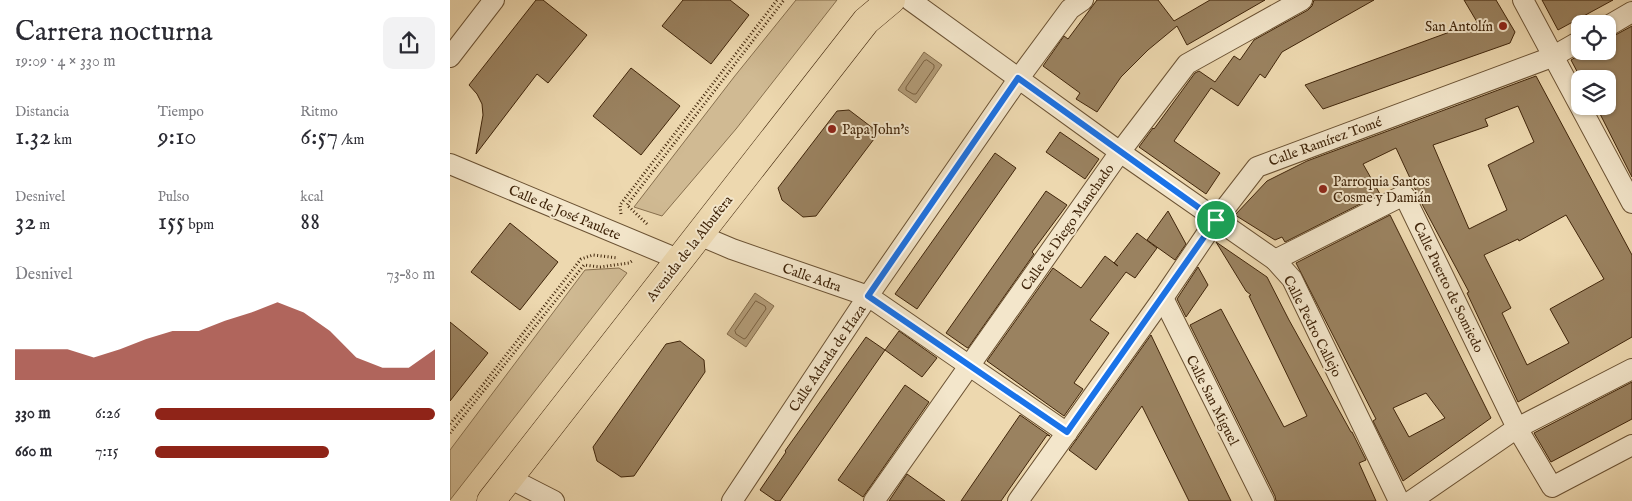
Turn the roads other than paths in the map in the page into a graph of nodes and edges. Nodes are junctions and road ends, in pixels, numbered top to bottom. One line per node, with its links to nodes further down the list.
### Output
1 (494, 0): 10 (street)
2 (891, 0): 17 (main road, Avenida de la Albufera)
3 (910, 0): 12 (street, Calle Pedro Callejo)
4 (1083, 0): 12 (street, Calle Adrada de Haza)
5 (1302, 0): 13 (street, Calle de Diego Manchado)
6 (1524, 0): 11 (street)
7 (1632, 12): 8 (street)
8 (1616, 21)
9 (1571, 46): 11 (street, Calle Ramírez Tomé)
10 (450, 57)
11 (1552, 57): 15 (street); 16 (street, Calle Ramírez Tomé)
12 (1018, 78): 13 (street, Calle Pedro Callejo); 20 (street, Calle Adrada de Haza)
13 (1120, 152): 16 (street, Calle Pedro Callejo); 22 (street, Calle de Diego Manchado)
14 (450, 164): 18 (street, Calle de José Paulete)
15 (1632, 203)
16 (1216, 220): 19 (street, Calle Pedro Callejo); 21 (street, Calle Ramírez Tomé)
17 (699, 235): 18 (main road, Avenida de la Albufera); 20 (street, Calle Adra)
18 (680, 260): 27 (main road, Avenida de la Albufera)
19 (1275, 260): 24 (street, Calle Puerto de Somiedo); 34 (street, Calle Pedro Callejo)
20 (868, 296): 22 (street, Calle Adra); 30 (street, Calle Adrada de Haza)
21 (1163, 298): 25 (street, Calle Ramírez Tomé); 33 (street, Calle San Miguel)
22 (970, 364): 25 (street, Calle Adra); 31 (street, Calle de Diego Manchado)
23 (1632, 369): 24 (street)
24 (1517, 428): 26 (street); 35 (street)
25 (1067, 432): 32 (street, Calle Ramírez Tomé)
26 (1632, 445)
27 (509, 478): 28 (main road, Avenida de la Albufera); 29 (street)
28 (491, 501)
29 (554, 501)
30 (732, 501)
31 (874, 501)
32 (1018, 501)
33 (1264, 501)
34 (1399, 501)
35 (1411, 501)

